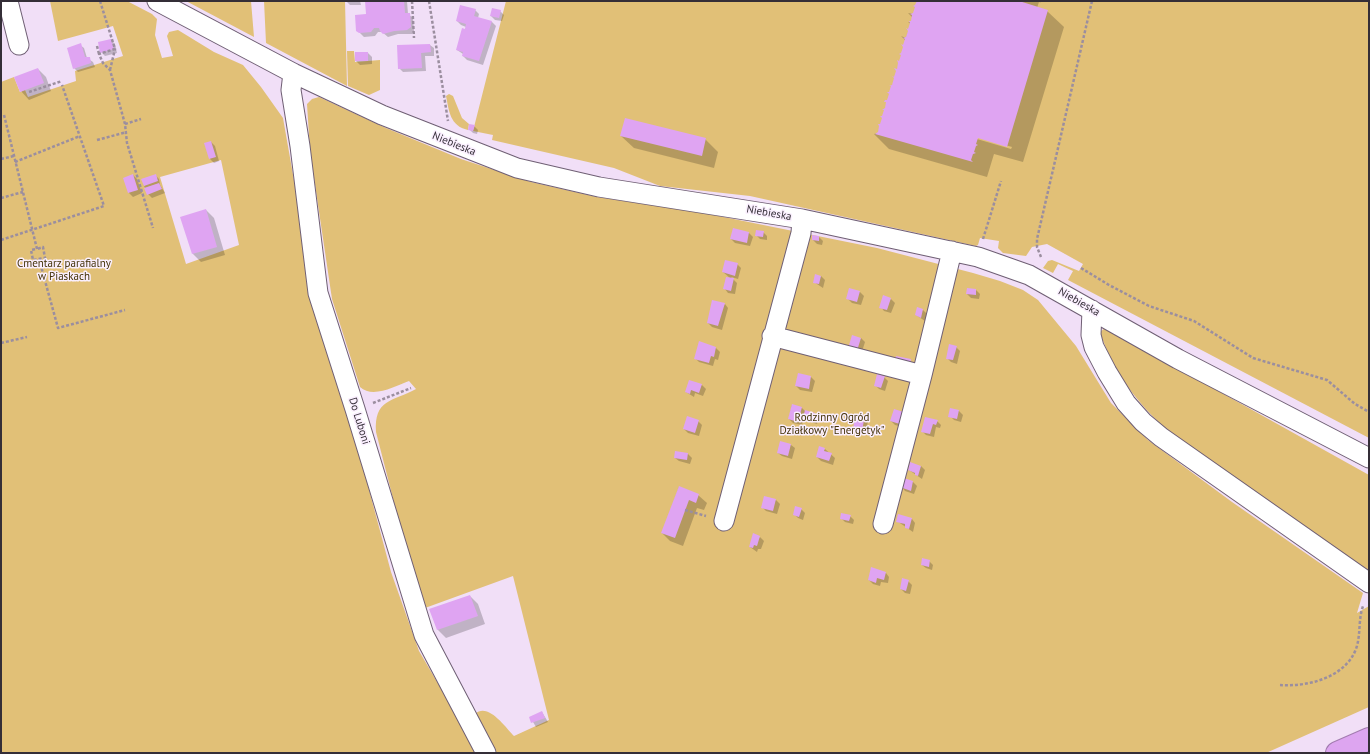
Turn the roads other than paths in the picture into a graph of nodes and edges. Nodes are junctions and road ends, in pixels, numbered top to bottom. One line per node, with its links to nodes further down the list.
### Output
1 (8, 1): 3 (street)
2 (157, 1): 4 (street, Niebieska)
3 (19, 45)
4 (293, 73): 5 (street, Niebieska); 15 (street, Do Luboni)
5 (802, 219): 6 (street, Niebieska); 8 (street)
6 (952, 251): 7 (street, Niebieska); 9 (street)
7 (1092, 310): 10 (street, Niebieska); 13 (street)
8 (772, 336): 9 (street); 11 (street)
9 (922, 375): 12 (street)
10 (1369, 458)
11 (724, 521)
12 (883, 524)
13 (1369, 583)
14 (1369, 739): 16 (highway)
15 (486, 753)
16 (1337, 753)

